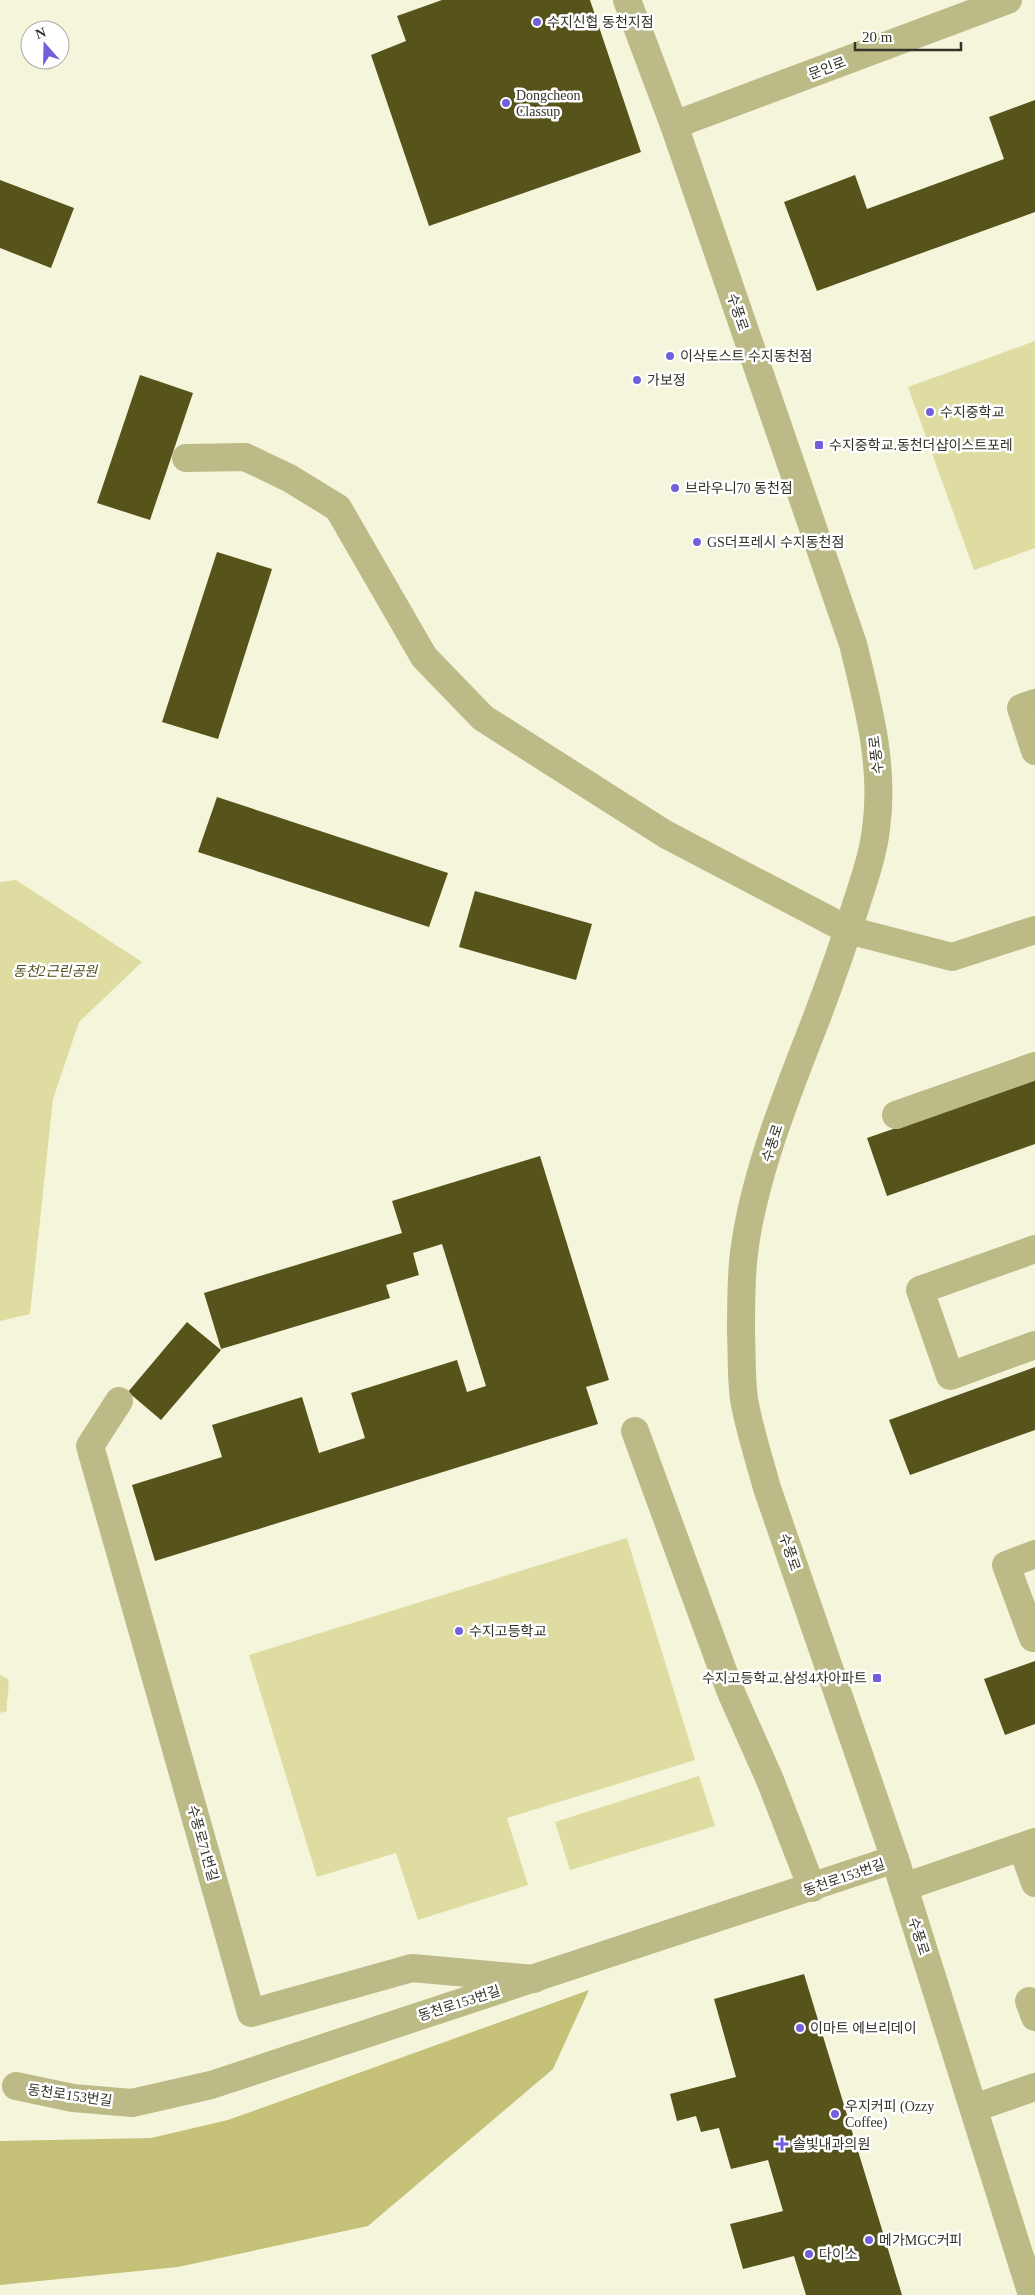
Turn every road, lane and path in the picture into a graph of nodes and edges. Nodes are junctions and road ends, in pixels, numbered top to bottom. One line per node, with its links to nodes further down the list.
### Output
1 (627, 0): 3 (street, 수풍로)
2 (1008, 0): 3 (street, 문인로)
3 (674, 125): 7 (street, 수풍로)
4 (186, 458): 7 (street)
5 (1035, 703): 6 (street)
6 (1035, 751)
7 (848, 930): 8 (street); 18 (street, 수풍로)
8 (1035, 930)
9 (1035, 1066): 10 (street)
10 (896, 1115)
11 (1035, 1249): 12 (street)
12 (1035, 1345)
13 (119, 1401): 22 (street, 수풍로71번길)
14 (635, 1431): 21 (street)
15 (1035, 1554): 16 (street)
16 (1035, 1637)
17 (1028, 1845): 19 (street); 20 (street)
18 (895, 1859): 20 (street, 수풍로); 21 (street, 동천로153번길)
19 (1035, 1884)
20 (904, 1887): 25 (street, 수풍로)
21 (812, 1888): 22 (street, 동천로153번길)
22 (534, 1979): 23 (street, 동천로153번길)
23 (16, 2086)
24 (1035, 2087): 25 (street)
25 (974, 2108): 26 (street, 수풍로)
26 (1032, 2295)

